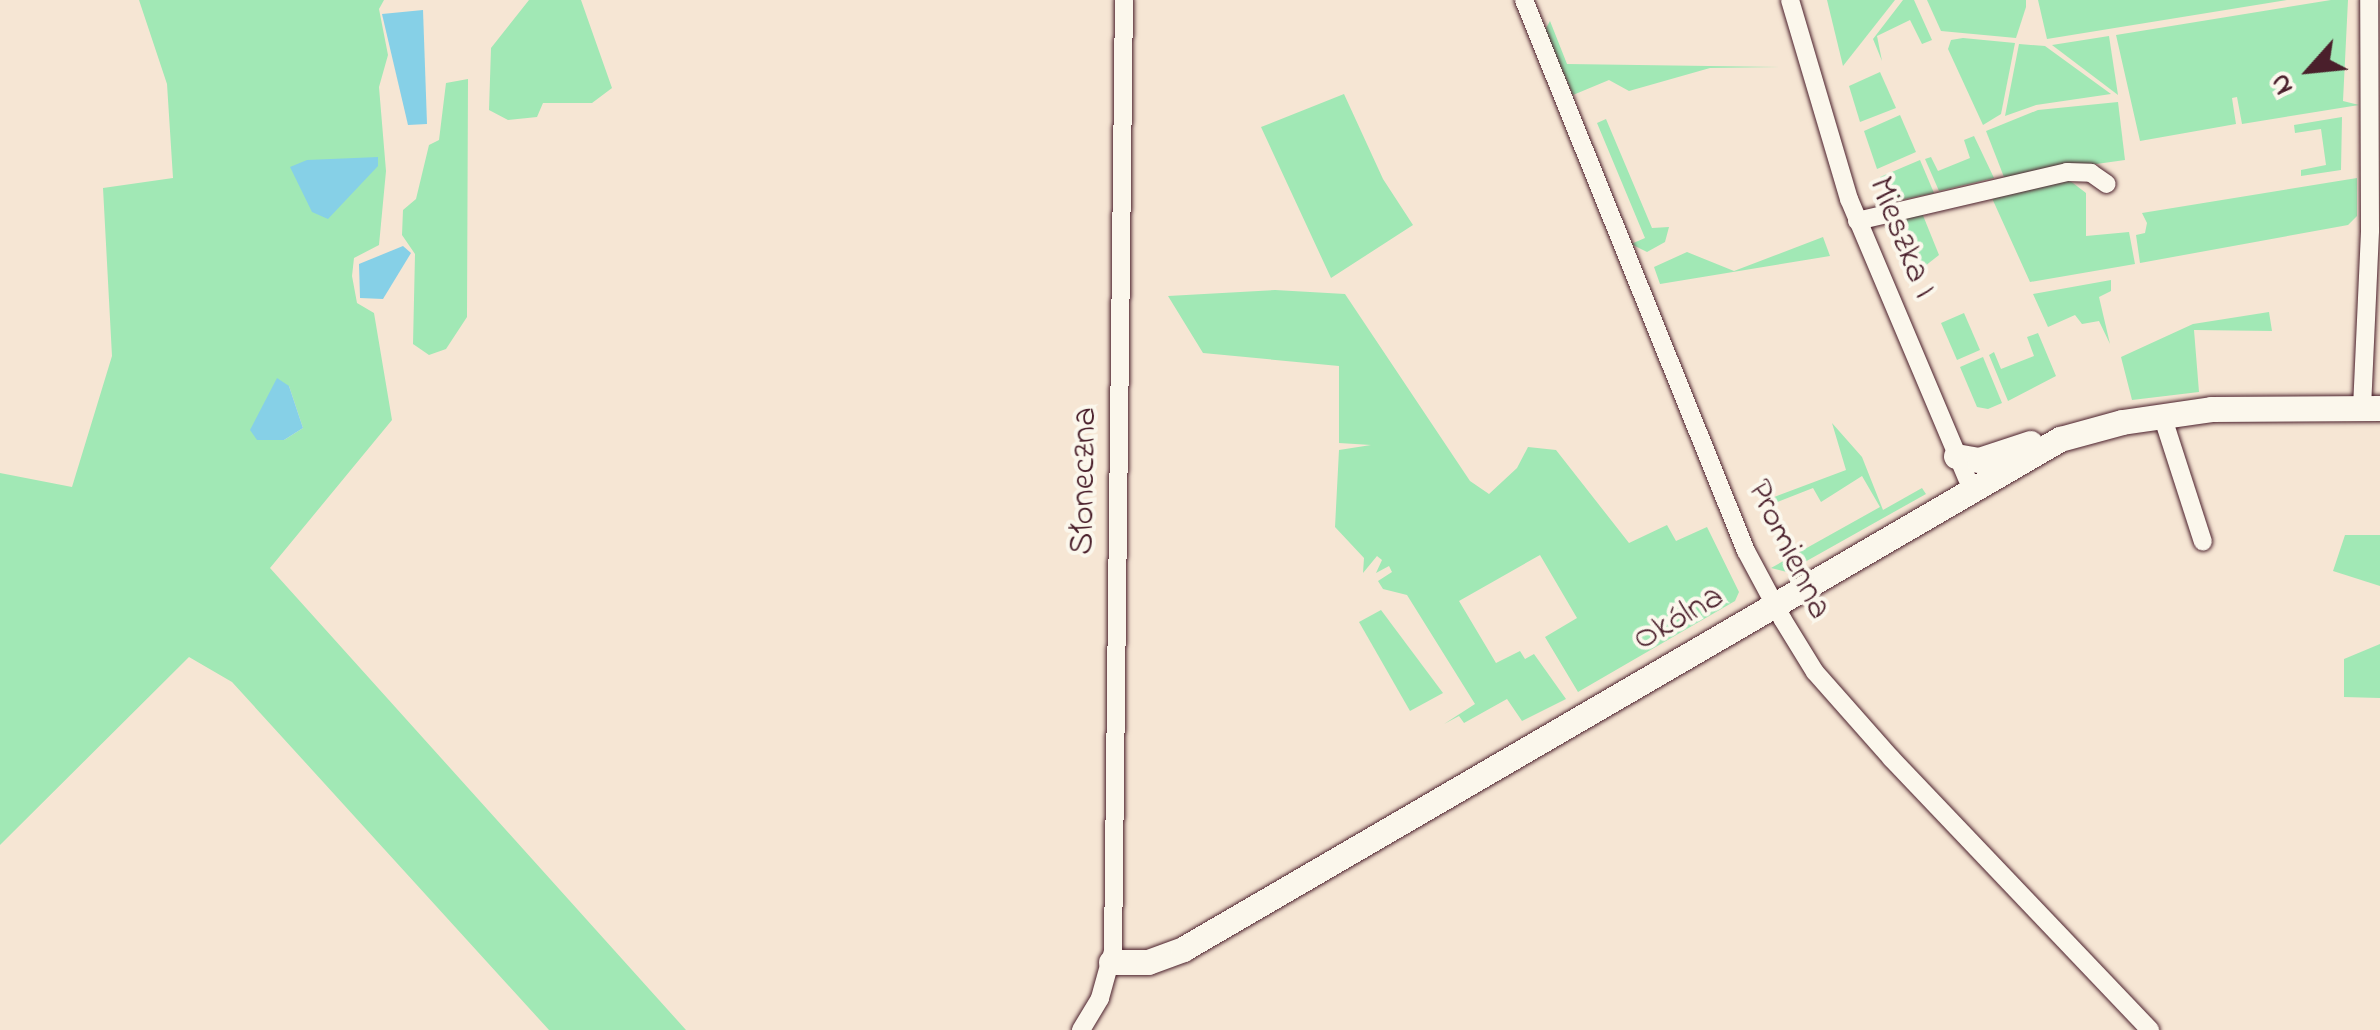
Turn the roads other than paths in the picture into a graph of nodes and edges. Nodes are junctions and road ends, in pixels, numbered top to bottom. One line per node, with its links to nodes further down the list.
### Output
1 (1124, 0): 14 (street, Słoneczna)
2 (1524, 0): 13 (street, Promienna)
3 (1790, 0): 6 (street, Mieszka I)
4 (2369, 0): 7 (street)
5 (2107, 184): 6 (street)
6 (1857, 221): 10 (street, Mieszka I)
7 (2371, 408): 8 (street, Okólna)
8 (2162, 414): 9 (street, Okólna); 12 (street)
9 (2060, 439): 10 (street); 11 (street, Okólna)
10 (1956, 456): 11 (street, Mieszka I)
11 (1973, 493): 13 (street, Okólna)
12 (2204, 542)
13 (1774, 605): 14 (street, Okólna); 16 (street, Promienna)
14 (1112, 962): 15 (street)
15 (1081, 1030)
16 (2150, 1030)

